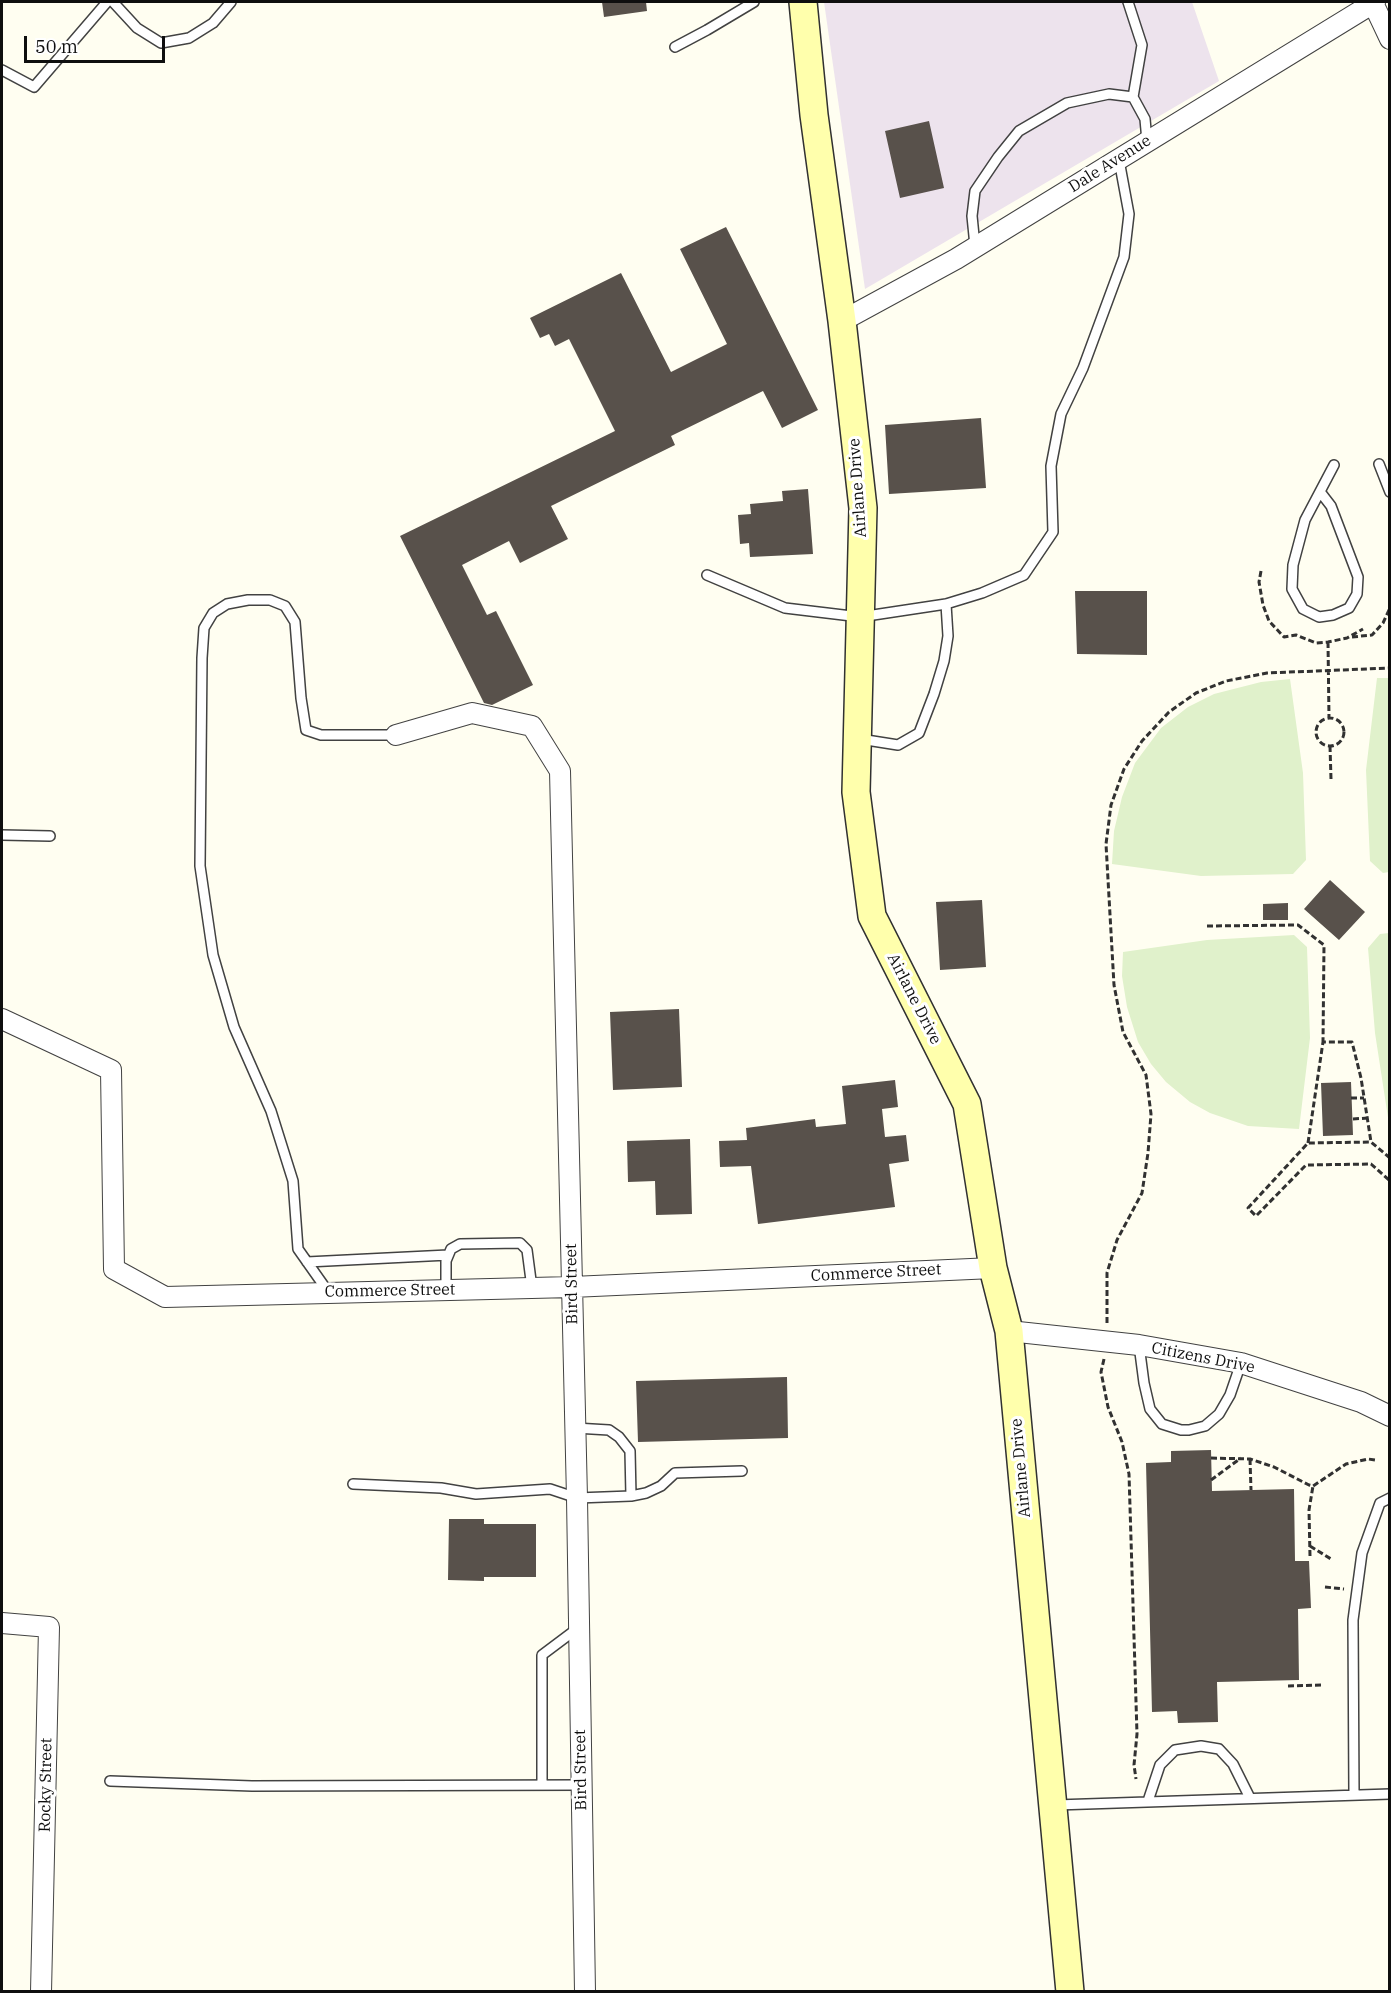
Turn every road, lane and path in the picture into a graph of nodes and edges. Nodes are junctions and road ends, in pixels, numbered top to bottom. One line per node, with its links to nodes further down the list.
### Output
1 (107, 2): 10 (lane)
2 (113, 2): 3 (lane)
3 (231, 2)
4 (754, 2): 9 (lane)
5 (803, 2): 15 (street, Airlane Drive)
6 (1128, 2): 11 (lane)
7 (1374, 2): 8 (street); 12 (street, Dale Avenue)
8 (1389, 39)
9 (675, 47)
10 (2, 70)
11 (1133, 97): 12 (lane); 14 (lane)
12 (1147, 141): 13 (street, Dale Avenue)
13 (1119, 159): 14 (street, Dale Avenue); 22 (lane)
14 (975, 247): 15 (street, Dale Avenue)
15 (842, 321): 24 (street, Airlane Drive)
16 (1379, 464): 18 (lane)
17 (1335, 465): 19 (lane)
18 (1389, 492)
19 (1321, 493): 19 (lane)
20 (1261, 571): 27 (path)
21 (707, 575): 24 (lane)
22 (946, 604): 24 (lane); 32 (lane)
23 (1389, 608): 26 (path)
24 (860, 617): 32 (street, Airlane Drive)
25 (1363, 629): 26 (path)
26 (1349, 638): 27 (path)
27 (1328, 642): 29 (path)
28 (1389, 668): 29 (path)
29 (1329, 671): 30 (path); 56 (path)
30 (1329, 718): 33 (path); 33 (path)
31 (396, 735): 49 (lane); 52 (street, Bird Street)
32 (857, 739): 50 (street, Airlane Drive)
33 (1330, 747): 34 (path)
34 (1331, 779)
35 (2, 835): 36 (lane)
36 (50, 836)
37 (1207, 926): 39 (path)
38 (2, 1019): 54 (street, Commerce Street)
39 (1323, 1042): 41 (path); 45 (path)
40 (1351, 1098): 41 (path)
41 (1364, 1098): 42 (path)
42 (1368, 1118): 43 (path); 44 (path)
43 (1353, 1119)
44 (1371, 1142): 45 (path); 46 (path)
45 (1308, 1143): 47 (path)
46 (1389, 1158)
47 (1389, 1181)
48 (448, 1255): 49 (lane); 51 (lane); 53 (lane)
49 (307, 1262): 54 (lane)
50 (993, 1268): 52 (street, Commerce Street); 55 (street, Airlane Drive)
51 (532, 1287): 52 (street, Commerce Street); 53 (street, Commerce Street)
52 (572, 1287): 60 (street, Bird Street)
53 (446, 1290): 54 (street, Commerce Street)
54 (329, 1293)
55 (1009, 1332): 56 (street, Citizens Drive); 88 (street, Airlane Drive)
56 (1107, 1341): 57 (street, Citizens Drive); 80 (path)
57 (1139, 1345): 58 (street, Citizens Drive); 58 (lane)
58 (1241, 1363): 59 (street, Citizens Drive)
59 (1389, 1416)
60 (575, 1428): 70 (lane); 71 (street, Bird Street)
61 (1211, 1458): 62 (path)
62 (1241, 1458): 63 (path); 66 (path)
63 (1250, 1459): 68 (path); 69 (path)
64 (1375, 1460): 68 (path)
65 (742, 1471): 70 (lane)
66 (1211, 1480)
67 (353, 1484): 71 (lane)
68 (1313, 1486): 73 (path)
69 (1251, 1490)
70 (631, 1496): 71 (lane)
71 (577, 1497): 77 (street, Bird Street)
72 (1389, 1498): 85 (lane)
73 (1310, 1546): 74 (path); 75 (path)
74 (1310, 1556)
75 (1331, 1559)
76 (2, 1623): 89 (street, Rocky Street)
77 (578, 1628): 82 (lane); 83 (street, Bird Street)
78 (1324, 1685): 79 (path)
79 (1288, 1686)
80 (1136, 1779)
81 (110, 1781): 82 (lane)
82 (542, 1785): 83 (lane)
83 (581, 1785): 90 (street, Bird Street)
84 (1389, 1794): 85 (lane)
85 (1354, 1795): 86 (lane)
86 (1250, 1798): 87 (lane); 87 (lane)
87 (1148, 1801): 88 (lane)
88 (1053, 1805): 91 (street, Airlane Drive)
89 (42, 1992)
90 (585, 1992)
91 (1070, 1992)

